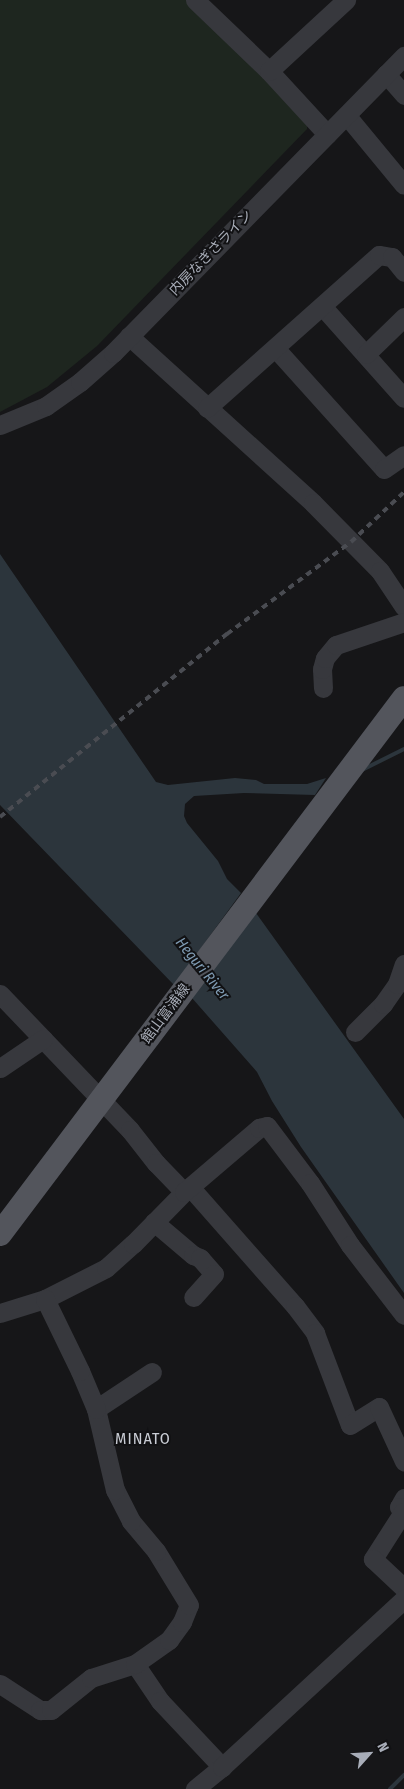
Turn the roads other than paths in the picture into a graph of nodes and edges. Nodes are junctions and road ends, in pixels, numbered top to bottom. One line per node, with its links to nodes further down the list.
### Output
1 (195, 0): 4 (street)
2 (346, 0): 4 (street)
3 (404, 56): 5 (street, 内房なぎさライン)
4 (269, 71): 8 (street)
5 (386, 74): 6 (street); 7 (street, 内房なぎさライン)
6 (404, 95)
7 (347, 116): 8 (street, 内房なぎさライン); 9 (street)
8 (327, 134): 13 (street, 内房なぎさライン)
9 (404, 185)
10 (404, 272): 11 (street)
11 (322, 306): 14 (street); 15 (street)
12 (404, 318): 15 (street)
13 (130, 336): 17 (street); 18 (street, 内房なぎさライン)
14 (276, 349): 17 (street); 19 (street)
15 (366, 354): 16 (street)
16 (404, 398)
17 (207, 408): 20 (street)
18 (0, 425)
19 (404, 455)
20 (404, 607)
21 (404, 622): 22 (street)
22 (323, 688)
23 (404, 698): 29 (main road, 館山富浦線)
24 (404, 964): 26 (street)
25 (1, 997): 27 (street)
26 (354, 1032)
27 (43, 1039): 28 (street); 29 (street)
28 (0, 1068)
29 (101, 1101): 30 (street); 32 (main road, 館山富浦線)
30 (187, 1190): 31 (street); 36 (street); 39 (street)
31 (154, 1222): 33 (street); 34 (street)
32 (0, 1234)
33 (193, 1296)
34 (45, 1299): 35 (street); 38 (street)
35 (0, 1313)
36 (404, 1315)
37 (152, 1372): 38 (street)
38 (96, 1409): 43 (street)
39 (404, 1461)
40 (404, 1498): 41 (street)
41 (404, 1588)
42 (404, 1598): 45 (street)
43 (135, 1664): 44 (street); 45 (street)
44 (0, 1684)
45 (222, 1767): 46 (street)
46 (195, 1789)

